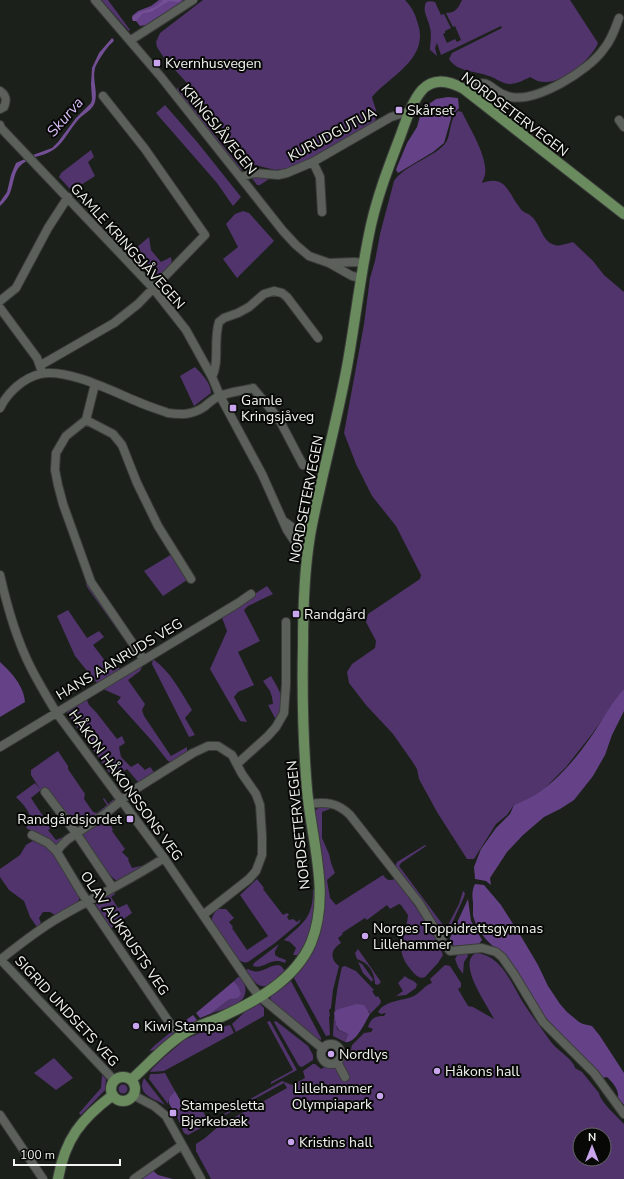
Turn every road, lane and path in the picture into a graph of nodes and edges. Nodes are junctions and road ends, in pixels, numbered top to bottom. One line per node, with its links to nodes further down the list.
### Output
1 (95, 0): 4 (street, KRINGSJÅVEGEN)
2 (193, 0): 4 (street)
3 (619, 18): 5 (street)
4 (131, 40): 12 (street, KRINGSJÅVEGEN)
5 (464, 89): 9 (main road, NORDSETERVEGEN); 15 (main road, NORDSETERVEGEN)
6 (0, 91): 8 (street)
7 (103, 96): 19 (street)
8 (0, 109)
9 (410, 111): 11 (street, KURUDGUTUA); 17 (main road, NORDSETERVEGEN)
10 (0, 125): 13 (street, GAMLE KRINGSJÅVEGEN)
11 (312, 162): 12 (street, KURUDGUTUA); 14 (street)
12 (241, 177): 16 (street, KRINGSJÅVEGEN)
13 (68, 197): 19 (street, GAMLE KRINGSJÅVEGEN); 20 (street)
14 (322, 212)
15 (624, 214)
16 (329, 263): 17 (street, KRINGSJÅVEGEN); 18 (street, KRINGSJÅVEGEN)
17 (364, 263): 18 (main road, NORDSETERVEGEN)
18 (361, 278): 31 (main road, NORDSETERVEGEN)
19 (154, 288): 23 (street); 24 (street, GAMLE KRINGSJÅVEGEN)
20 (0, 301)
21 (0, 308): 23 (street)
22 (318, 338): 24 (street)
23 (41, 369): 25 (street); 27 (street)
24 (212, 377): 26 (street, GAMLE KRINGSJÅVEGEN)
25 (95, 384): 26 (street); 28 (street)
26 (220, 396): 29 (street); 30 (street, GAMLE KRINGSJÅVEGEN)
27 (0, 408)
28 (86, 420): 34 (street); 37 (street)
29 (303, 465)
30 (284, 522): 31 (street); 32 (street, GAMLE KRINGSJÅVEGEN)
31 (310, 535): 32 (main road, NORDSETERVEGEN)
32 (308, 548): 43 (main road, NORDSETERVEGEN)
33 (0, 575): 38 (street, HÅKON HÅKONSSONS VEG)
34 (191, 579)
35 (251, 594): 37 (street, HANS AANRUDS VEG)
36 (286, 622): 40 (street)
37 (144, 660): 38 (street, HANS AANRUDS VEG)
38 (56, 712): 39 (street, HANS AANRUDS VEG); 42 (street, HÅKON HÅKONSSONS VEG)
39 (0, 747)
40 (237, 764): 42 (street); 50 (street)
41 (45, 792): 44 (street, OLAV AUKRUSTS VEG)
42 (122, 801): 44 (street); 47 (street, HÅKON HÅKONSSONS VEG)
43 (309, 804): 52 (main road, NORDSETERVEGEN); 61 (street)
44 (76, 834): 46 (street); 48 (street, OLAV AUKRUSTS VEG)
45 (32, 835): 46 (street, OLAV AUKRUSTS VEG)
46 (57, 852): 49 (street, OLAV AUKRUSTS VEG)
47 (164, 858): 48 (street); 50 (street, HÅKON HÅKONSSONS VEG)
48 (113, 888): 49 (street)
49 (88, 901): 51 (street); 53 (street, OLAV AUKRUSTS VEG)
50 (203, 915): 52 (street, HÅKON HÅKONSSONS VEG)
51 (0, 959): 57 (street, SIGRID UNDSETS VEG)
52 (259, 996): 54 (street, HÅKON HÅKONSSONS VEG); 58 (main road, NORDSETERVEGEN)
53 (173, 1028)
54 (322, 1048): 55 (street); 55 (street)
55 (337, 1062): 56 (street)
56 (345, 1077)
57 (114, 1080): 58 (main road); 59 (main road)
58 (131, 1080): 60 (main road)
59 (113, 1095): 60 (main road); 65 (main road)
60 (133, 1095): 63 (street)
61 (624, 1114)
62 (0, 1115): 64 (street)
63 (182, 1145): 66 (street); 67 (street)
64 (42, 1179)
65 (58, 1179)
66 (134, 1179)
67 (200, 1179)

